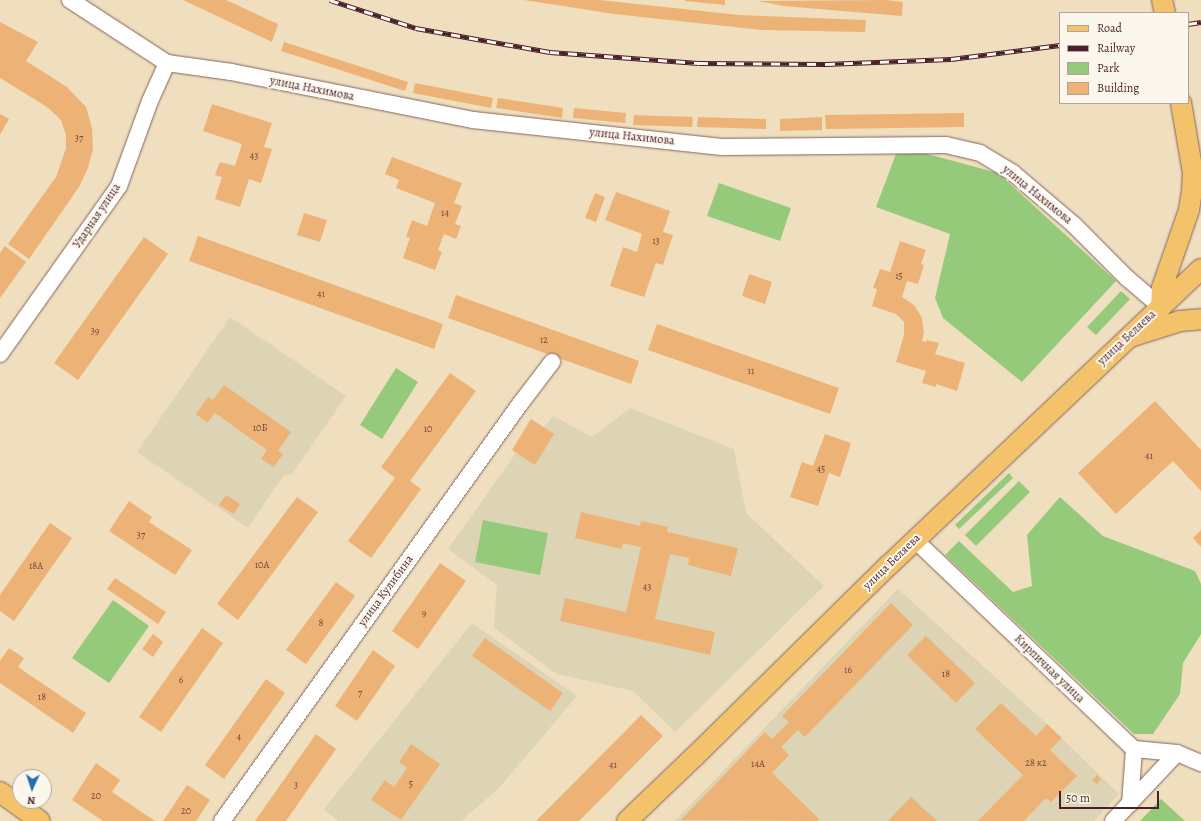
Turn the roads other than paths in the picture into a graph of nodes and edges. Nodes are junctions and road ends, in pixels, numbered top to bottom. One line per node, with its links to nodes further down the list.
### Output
1 (70, 0): 4 (street, улица Нахимова)
2 (1162, 0): 3 (main road)
3 (1165, 12)
4 (167, 63): 7 (street, улица Нахимова); 10 (street, Ударная улица)
5 (1181, 104): 7 (main road)
6 (1201, 269): 7 (main road, улица Беляева)
7 (1161, 307): 9 (main road, улица Беляева)
8 (1201, 319): 9 (main road)
9 (1127, 338): 12 (main road, улица Беляева)
10 (0, 354)
11 (552, 362): 19 (street, улица Кулибина)
12 (915, 540): 13 (street, Кирпичная улица); 20 (main road, улица Беляева)
13 (1134, 749): 14 (street); 17 (street)
14 (1177, 753): 15 (street); 17 (street)
15 (1201, 763)
16 (0, 792): 18 (main road)
17 (1130, 804): 21 (street)
18 (40, 821)
19 (222, 821)
20 (627, 821)
21 (1114, 821)

